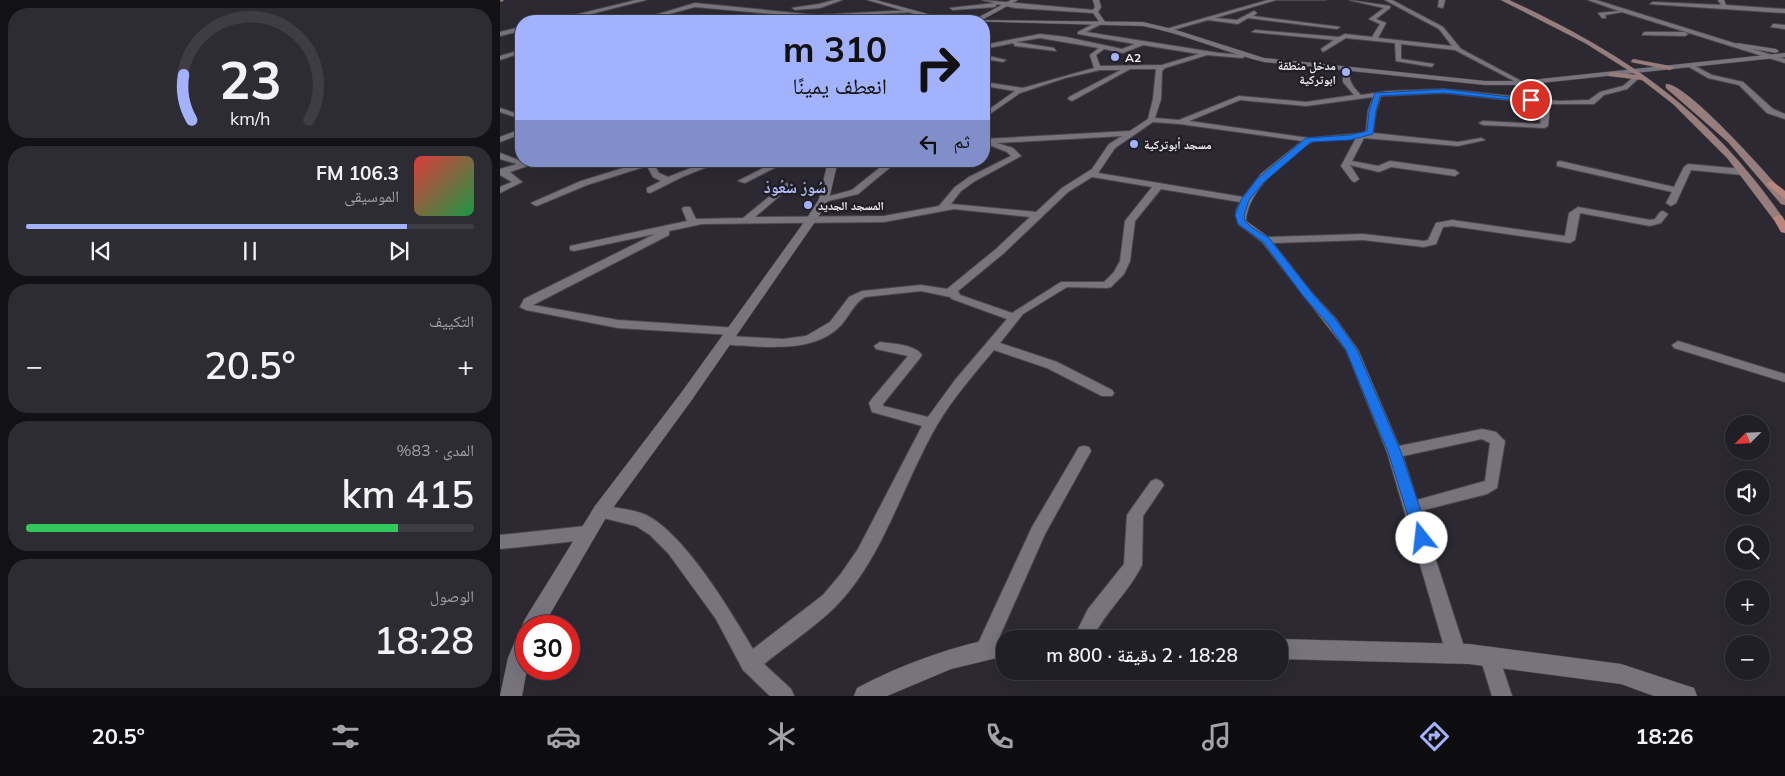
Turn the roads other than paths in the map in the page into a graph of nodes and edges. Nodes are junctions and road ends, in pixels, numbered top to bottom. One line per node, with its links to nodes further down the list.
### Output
1 (643, 0): 29 (street)
2 (839, 0): 20 (street)
3 (870, 0): 25 (street)
4 (985, 0): 18 (street)
5 (1015, 0): 18 (street)
6 (1096, 0): 26 (street)
7 (1274, 0): 17 (street)
8 (1279, 0): 9 (street)
9 (1323, 0)
10 (1352, 0): 52 (street)
11 (1388, 0): 60 (street)
12 (1442, 0): 21 (street)
13 (1504, 0): 83 (main road)
14 (1514, 0): 72 (main road)
15 (1591, 0): 27 (street)
16 (1721, 0): 22 (street)
17 (1263, 2): 35 (street); 37 (street)
18 (1005, 4): 23 (street); 26 (street); 34 (street)
19 (1653, 4): 22 (street)
20 (772, 5)
21 (1441, 7)
22 (1724, 7): 24 (street); 28 (street)
23 (953, 8)
24 (1785, 10)
25 (912, 12): 32 (street); 33 (street)
26 (1095, 12): 39 (street)
27 (1630, 12): 36 (street); 49 (street)
28 (1734, 14)
29 (577, 15)
30 (659, 15): 31 (street)
31 (804, 15)
32 (839, 15)
33 (926, 15)
34 (986, 15)
35 (1249, 17): 37 (street); 41 (street)
36 (1604, 17)
37 (1205, 19): 43 (street)
38 (990, 21): 39 (street)
39 (1102, 22): 43 (street); 46 (street)
40 (1773, 26): 42 (street)
41 (1337, 27)
42 (1785, 27)
43 (1169, 29): 66 (street)
44 (515, 30): 47 (street)
45 (1255, 32): 51 (street)
46 (1080, 33): 50 (street); 55 (street)
47 (500, 34)
48 (1644, 34): 49 (street)
49 (1703, 35): 57 (street)
50 (1066, 39): 56 (street); 59 (street)
51 (1338, 39): 52 (street); 62 (street)
52 (1374, 39): 54 (street)
53 (990, 41): 56 (street)
54 (1398, 41): 60 (street); 74 (street)
55 (1144, 42): 59 (street); 64 (street)
56 (1001, 43): 58 (street); 61 (street)
57 (1737, 45): 65 (street); 67 (street); 70 (street)
58 (990, 46)
59 (1102, 48): 78 (street)
60 (1456, 48): 84 (street)
61 (1054, 50)
62 (1323, 50)
63 (515, 53): 68 (street)
64 (1207, 53): 66 (street); 75 (street)
65 (1785, 53): 67 (street)
66 (1243, 56): 80 (street)
67 (1770, 56): 70 (street); 73 (street)
68 (500, 58)
69 (990, 58): 71 (street)
70 (1746, 59): 73 (street); 76 (street)
71 (1002, 60)
72 (1633, 61): 79 (main road); 81 (main road)
73 (1785, 62)
74 (1432, 65)
75 (1163, 66): 77 (street); 95 (street)
76 (1691, 66): 79 (street); 94 (street)
77 (1131, 67): 78 (street); 89 (street)
78 (1097, 68): 86 (street)
79 (1670, 68): 81 (street)
80 (1346, 69): 84 (street); 88 (street)
81 (1647, 70): 83 (street); 124 (main road)
82 (1612, 74): 83 (main road); 84 (street)
83 (1636, 74): 90 (street); 118 (main road)
84 (1522, 82)
85 (990, 85): 86 (street)
86 (1023, 90): 92 (street)
87 (1378, 94): 88 (street); 90 (street); 100 (street)
88 (1360, 97): 96 (street)
89 (1072, 99)
90 (1547, 102): 97 (street)
91 (500, 110): 93 (street)
92 (990, 111)
93 (515, 115)
94 (1785, 117)
95 (1151, 120): 96 (street); 98 (street)
96 (1180, 122): 102 (street)
97 (1483, 123)
98 (1132, 133): 104 (street); 120 (street)
99 (515, 134): 101 (street)
100 (1363, 135): 102 (street); 103 (street); 108 (street)
101 (500, 140)
102 (1309, 140): 132 (street)
103 (1481, 140)
104 (990, 141)
105 (990, 143): 136 (street)
106 (500, 156): 107 (street)
107 (515, 161)
108 (1347, 162): 119 (street); 121 (street)
109 (1560, 164): 129 (street)
110 (519, 167): 117 (street)
111 (636, 167): 134 (street)
112 (651, 167): 122 (street)
113 (702, 167): 122 (street)
114 (772, 167): 123 (street)
115 (832, 167): 131 (street)
116 (886, 167): 131 (street)
117 (502, 171): 127 (street)
118 (1743, 172): 129 (street); 143 (main road)
119 (1456, 173)
120 (1090, 174): 126 (street); 139 (street)
121 (1355, 179)
122 (667, 180): 128 (street)
123 (742, 182)
124 (1772, 184): 130 (main road); 133 (main road)
125 (786, 186): 141 (street)
126 (1158, 186): 132 (street); 147 (street)
127 (500, 190)
128 (650, 190)
129 (1676, 190): 135 (street)
130 (1785, 196)
131 (824, 199): 140 (street)
132 (1245, 200): 144 (street)
133 (1785, 202)
134 (536, 203)
135 (1671, 203)
136 (943, 207): 139 (street); 140 (street)
137 (687, 209): 142 (street)
138 (1663, 214): 144 (street)
139 (1036, 215): 146 (street)
140 (812, 219): 141 (street); 148 (street)
141 (746, 220): 142 (street)
142 (687, 223): 145 (street); 148 (street)
143 (1783, 224)
144 (1266, 240): 156 (street)
145 (574, 248)
146 (954, 294): 147 (street); 148 (street)
147 (1014, 318): 149 (street)
148 (730, 335): 159 (street)
149 (992, 345): 153 (street); 154 (street)
150 (1678, 345): 152 (street)
151 (880, 346): 154 (street)
152 (1785, 378)
153 (1107, 393)
154 (931, 423): 168 (street)
155 (1084, 450): 164 (street)
156 (1394, 452): 158 (street); 158 (street)
157 (1156, 485): 163 (street)
158 (1413, 506): 166 (street)
159 (601, 511): 160 (street); 168 (street)
160 (586, 533): 161 (street); 162 (street)
161 (500, 542)
162 (538, 615)
163 (1086, 630)
164 (995, 648): 172 (street)
165 (1288, 649): 166 (street)
166 (1456, 653): 167 (street)
167 (1490, 657): 173 (street); 174 (street)
168 (750, 663): 171 (street)
169 (515, 677): 170 (street)
170 (511, 696)
171 (784, 696)
172 (865, 696)
173 (1502, 696)
174 (1686, 696)

